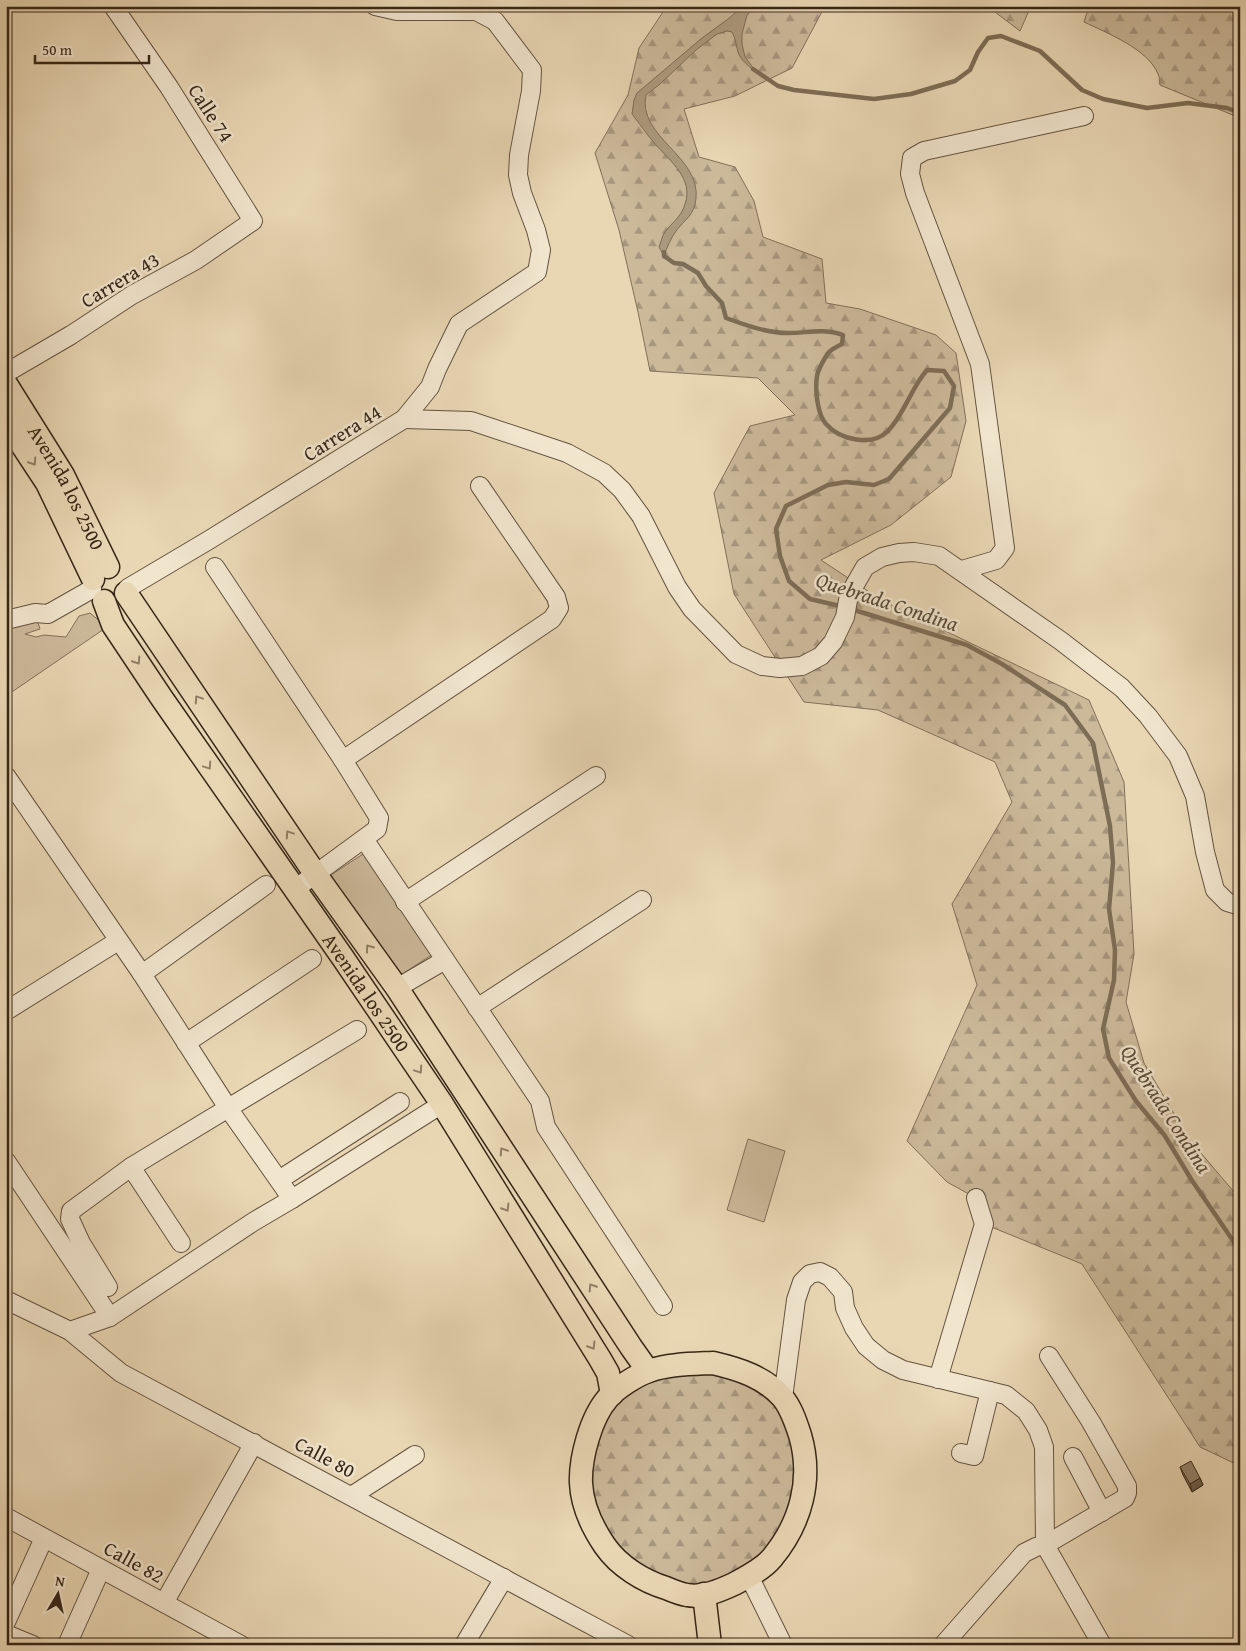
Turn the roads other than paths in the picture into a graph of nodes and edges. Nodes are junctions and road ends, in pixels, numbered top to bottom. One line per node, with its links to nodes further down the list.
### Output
1 (113, 6): 4 (street, Calle 74)
2 (375, 6): 7 (street, Carrera 44)
3 (1084, 116): 11 (street)
4 (253, 221): 5 (street, Carrera 43)
5 (6, 373)
6 (6, 384): 12 (main road, Avenida los 2500)
7 (404, 419): 11 (street); 13 (street, Carrera 44)
8 (6, 421): 12 (main road, Avenida los 2500, one-way to 12)
9 (480, 486): 15 (street)
10 (215, 567): 15 (street)
11 (962, 570): 24 (street)
12 (96, 588): 13 (main road); 13 (main road, Avenida los 2500); 14 (street); 21 (main road, Avenida los 2500, one-way to 21)
13 (127, 590): 19 (main road, Avenida los 2500, one-way to 13)
14 (6, 620)
15 (344, 760): 18 (street)
16 (596, 776): 23 (street)
17 (7, 778): 25 (street)
18 (364, 839): 19 (street); 23 (street)
19 (316, 875): 21 (street); 29 (main road, Avenida los 2500, one-way to 19)
20 (266, 885): 28 (street)
21 (295, 889): 35 (main road, Avenida los 2500, one-way to 35)
22 (642, 900): 30 (street)
23 (405, 902): 27 (street)
24 (1240, 906)
25 (118, 941): 28 (street); 31 (street)
26 (312, 959): 33 (street)
27 (445, 960): 29 (street); 30 (street)
28 (142, 974): 33 (street)
29 (398, 988): 49 (main road, Avenida los 2500, one-way to 29)
30 (477, 1008): 45 (street)
31 (6, 1011)
32 (357, 1030): 36 (street)
33 (186, 1043): 36 (street)
34 (400, 1102): 39 (street)
35 (442, 1104): 41 (street); 52 (main road, Avenida los 2500, one-way to 52)
36 (228, 1108): 38 (street); 39 (street)
37 (6, 1161): 46 (street)
38 (131, 1168): 42 (street); 43 (street)
39 (279, 1180): 41 (street)
40 (976, 1198): 50 (street)
41 (292, 1199): 46 (street)
42 (181, 1243)
43 (108, 1287)
44 (6, 1300): 47 (street, Calle 80)
45 (663, 1306)
46 (110, 1318): 47 (street)
47 (70, 1331): 54 (street, Calle 80)
48 (1049, 1356): 59 (street)
49 (648, 1371): 52 (main road); 53 (main road)
50 (938, 1379): 51 (street); 53 (street)
51 (990, 1391): 55 (street); 62 (street)
52 (612, 1394): 66 (main road)
53 (784, 1398): 64 (main road)
54 (254, 1444): 58 (street, Calle 80); 67 (street)
55 (961, 1453)
56 (415, 1455): 58 (street)
57 (1073, 1457): 59 (street)
58 (353, 1496): 65 (street, Calle 80)
59 (1102, 1512): 62 (street)
60 (6, 1517): 61 (street, Calle 82)
61 (44, 1538): 63 (street, Calle 82); 68 (street)
62 (1045, 1545): 77 (street); 78 (street)
63 (101, 1569): 67 (street, Calle 82); 72 (street)
64 (749, 1576): 66 (main road); 76 (street)
65 (504, 1578): 73 (street); 74 (street, Calle 80)
66 (704, 1594): 75 (main road)
67 (164, 1603): 70 (street, Calle 82)
68 (6, 1622)
69 (6, 1634): 71 (street)
70 (234, 1643)
71 (33, 1645)
72 (67, 1645)
73 (464, 1645)
74 (628, 1645)
75 (710, 1645)
76 (783, 1645)
77 (943, 1645)
78 (1102, 1645)

